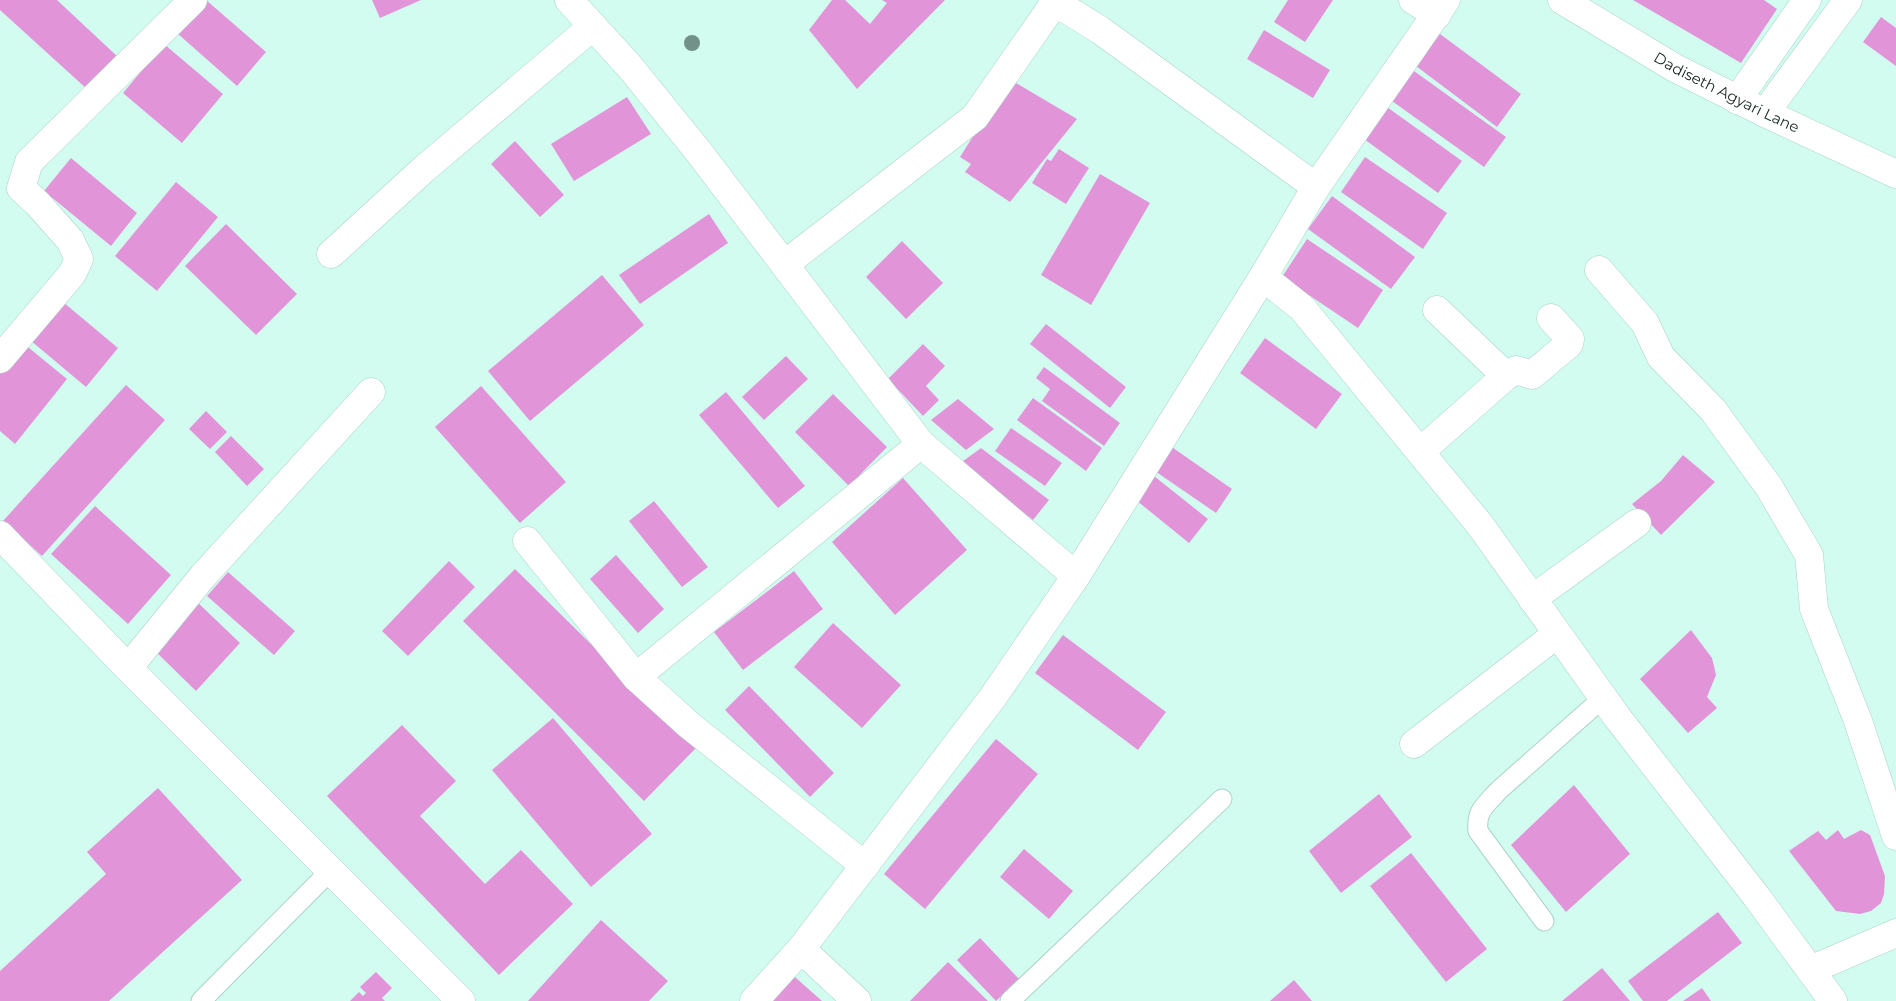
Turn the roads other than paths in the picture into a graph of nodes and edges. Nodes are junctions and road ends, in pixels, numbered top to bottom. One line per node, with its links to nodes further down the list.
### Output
1 (193, 0): 20 (street)
2 (570, 0): 9 (street)
3 (1413, 0): 8 (street)
4 (1562, 0): 10 (street, Dadiseth Agyari Lane)
5 (1807, 0): 10 (street)
6 (1848, 0): 11 (street)
7 (1049, 2): 13 (street); 15 (street)
8 (1442, 8): 13 (street)
9 (593, 26): 14 (street); 15 (street)
10 (1738, 100): 11 (street, Dadiseth Agyari Lane)
11 (1765, 113): 12 (street, Dadiseth Agyari Lane)
12 (1896, 174)
13 (1316, 187): 17 (street)
14 (331, 254)
15 (785, 264): 23 (street)
16 (1599, 270): 36 (street)
17 (1264, 277): 24 (street); 28 (street)
18 (1437, 310): 21 (street)
19 (1551, 318): 21 (street)
20 (0, 359)
21 (1506, 376): 24 (street)
22 (371, 392): 31 (street)
23 (922, 444): 28 (street); 32 (street)
24 (1421, 450): 29 (street)
25 (1637, 523): 29 (street)
26 (0, 535): 31 (street)
27 (527, 541): 32 (street)
28 (1076, 576): 37 (street)
29 (1532, 599): 30 (street)
30 (1557, 634): 33 (street); 34 (street)
31 (128, 668): 38 (street)
32 (636, 677): 37 (street)
33 (1604, 697): 39 (lane); 42 (street)
34 (1414, 744)
35 (1222, 799): 47 (lane)
36 (1896, 836)
37 (865, 866): 41 (street)
38 (330, 871): 43 (lane); 44 (street)
39 (1544, 921)
40 (1896, 933): 42 (street)
41 (801, 949): 45 (street); 46 (street)
42 (1810, 970): 48 (street)
43 (200, 1001)
44 (460, 1001)
45 (754, 1001)
46 (857, 1001)
47 (1010, 1001)
48 (1833, 1001)

